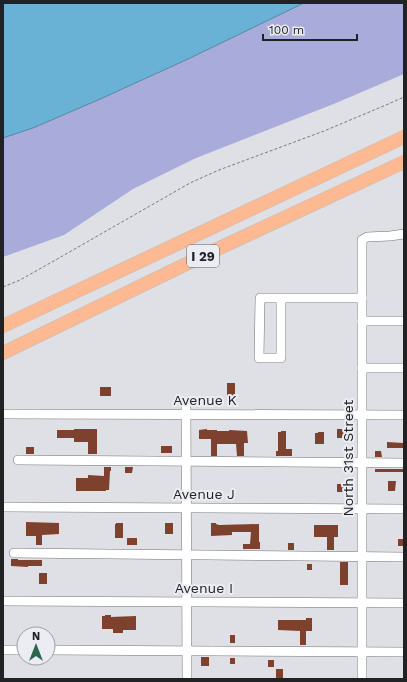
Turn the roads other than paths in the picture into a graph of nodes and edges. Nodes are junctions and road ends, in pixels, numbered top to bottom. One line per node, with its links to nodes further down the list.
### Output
1 (404, 137): 8 (highway, I 29)
2 (404, 162): 9 (highway, I 29)
3 (404, 234): 5 (street, North 31st Street)
4 (281, 298): 4 (street); 5 (street)
5 (362, 298): 6 (street, North 31st Street)
6 (362, 321): 7 (street); 10 (street, North 31st Street)
7 (404, 321)
8 (3, 326)
9 (3, 353)
10 (362, 368): 11 (street); 14 (street, North 31st Street)
11 (404, 368)
12 (186, 409): 13 (street, Avenue K); 14 (street, Avenue K); 17 (street)
13 (6, 414)
14 (362, 415): 15 (street, Avenue K); 18 (street, North 31st Street)
15 (404, 415)
16 (18, 460): 17 (street)
17 (186, 462): 18 (street); 21 (street)
18 (362, 462): 19 (street); 22 (street, North 31st Street)
19 (404, 463)
20 (3, 506): 21 (street, Avenue J)
21 (186, 508): 22 (street, Avenue J); 25 (street)
22 (362, 509): 23 (street, Avenue J); 26 (street, North 31st Street)
23 (404, 509)
24 (14, 553): 25 (street)
25 (186, 555): 26 (street); 29 (street)
26 (362, 557): 27 (street); 30 (street, North 31st Street)
27 (404, 557)
28 (3, 601): 29 (street, Avenue I)
29 (186, 602): 30 (street, Avenue I); 35 (street)
30 (362, 603): 31 (street, Avenue I); 36 (street, North 31st Street)
31 (404, 604)
32 (3, 650): 33 (street)
33 (16, 650)
34 (56, 650): 35 (street)
35 (186, 650): 36 (street); 38 (street)
36 (362, 652): 37 (street); 39 (street, North 31st Street)
37 (404, 652)
38 (186, 679)
39 (362, 679)

